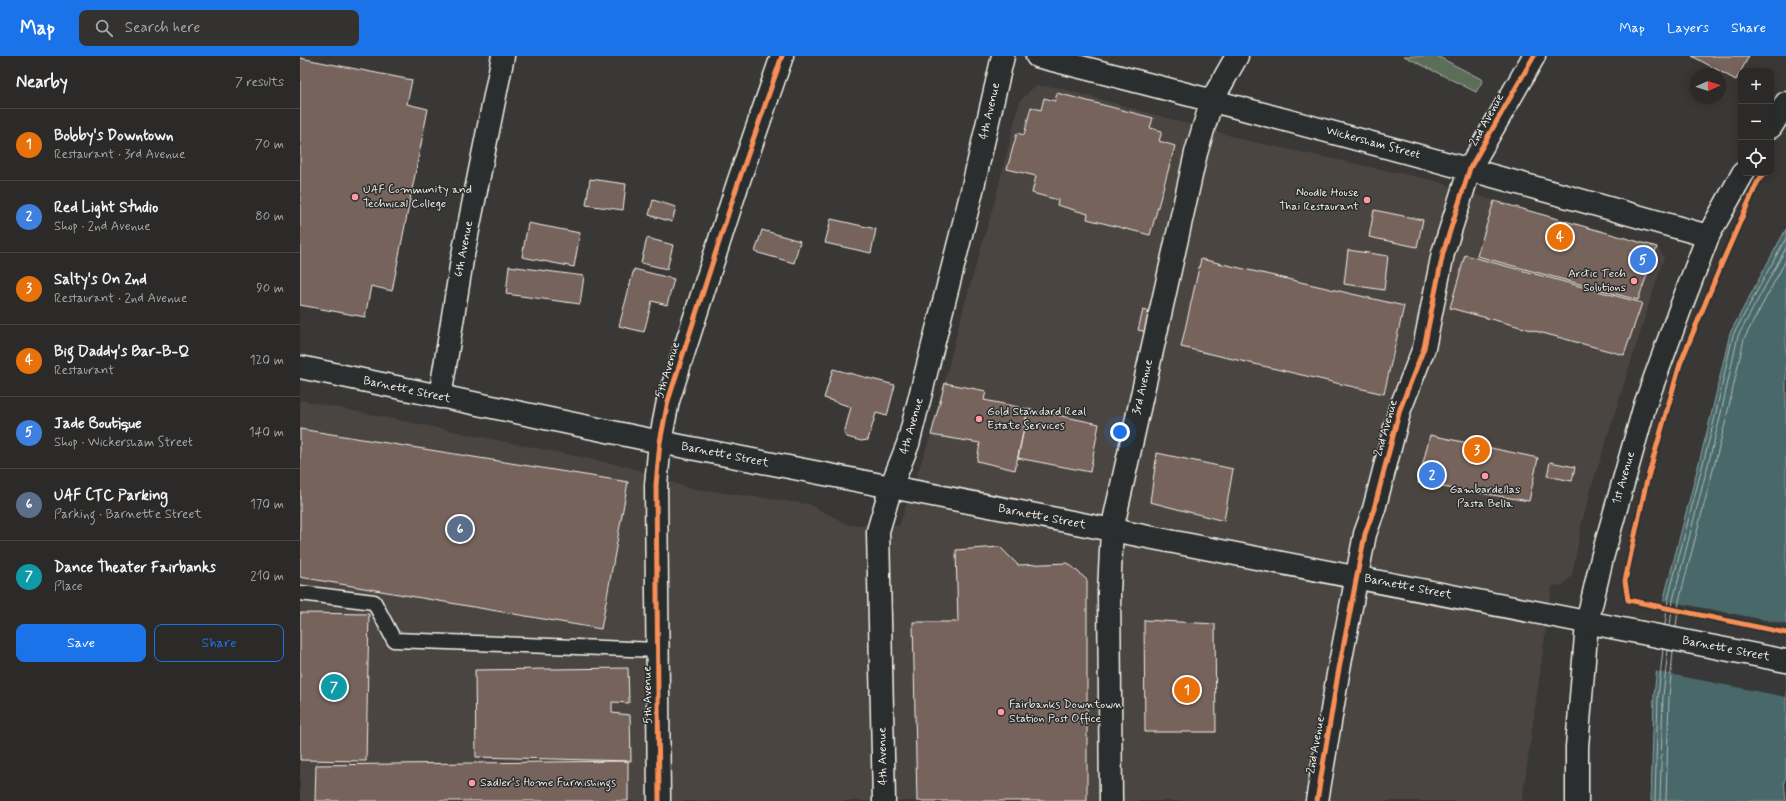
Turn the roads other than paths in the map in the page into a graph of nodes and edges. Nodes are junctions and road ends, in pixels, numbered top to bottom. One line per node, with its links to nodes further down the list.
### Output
1 (503, 56): 14 (street, 6th Avenue)
2 (782, 56): 15 (street, 5th Avenue)
3 (1003, 56): 16 (street, 4th Avenue)
4 (1037, 56): 7 (street, Wickersham Street)
5 (1237, 56): 7 (street, 3rd Avenue)
6 (1534, 56): 10 (street, 2nd Avenue)
7 (1212, 100): 10 (street, Wickersham Street); 17 (street, 3rd Avenue)
8 (1786, 103): 9 (street)
9 (1774, 122)
10 (1470, 168): 12 (street, Wickersham Street); 18 (street, 2nd Avenue)
11 (1741, 176): 12 (street, 1st Avenue)
12 (1708, 236): 20 (street, 1st Avenue)
13 (300, 367): 14 (street, Barnette Street)
14 (440, 396): 15 (street, Barnette Street)
15 (660, 442): 16 (street, Barnette Street); 21 (street, 5th Avenue)
16 (891, 487): 17 (street, Barnette Street); 24 (street, 4th Avenue)
17 (1112, 530): 18 (street, Barnette Street); 25 (street, 3rd Avenue)
18 (1358, 577): 20 (street, Barnette Street); 26 (street, 2nd Avenue)
19 (300, 593): 21 (lane)
20 (1587, 623): 22 (street, Barnette Street); 27 (street, 1st Avenue)
21 (658, 650): 23 (street, 5th Avenue)
22 (1786, 661)
23 (659, 801)
24 (884, 801)
25 (1111, 801)
26 (1317, 801)
27 (1577, 801)

